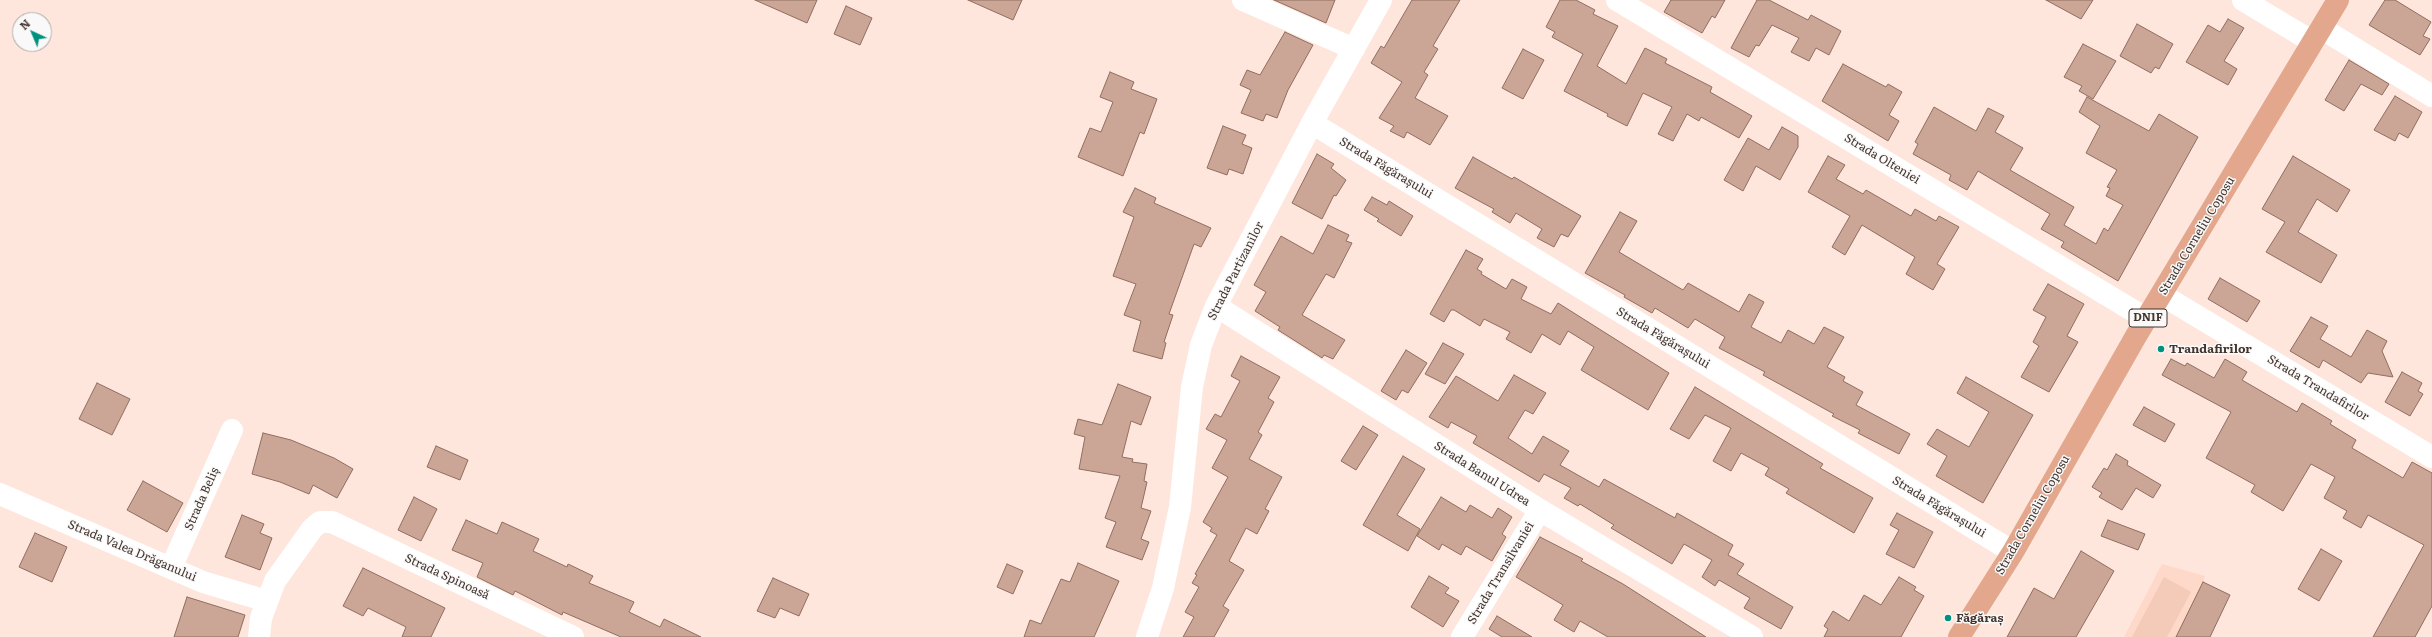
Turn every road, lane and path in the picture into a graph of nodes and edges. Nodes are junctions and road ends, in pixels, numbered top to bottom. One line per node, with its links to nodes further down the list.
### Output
1 (1243, 0): 7 (street)
2 (1381, 0): 7 (street, Strada Partizanilor)
3 (1617, 0): 12 (street, Strada Olteniei)
4 (2243, 0): 6 (street)
5 (2338, 0): 6 (main road, Strada Corneliu Coposu / DN1F)
6 (2317, 35): 8 (street); 10 (main road, Strada Corneliu Coposu / DN1F)
7 (1354, 49): 9 (street, Strada Partizanilor)
8 (2432, 96)
9 (1312, 123): 11 (street, Strada Partizanilor); 17 (street, Strada Făgărașului)
10 (2162, 295): 12 (main road, Strada Corneliu Coposu / DN1F); 14 (street, Strada Trandafirilor)
11 (1216, 306): 16 (street, Strada Banul Udrea); 22 (street, Strada Partizanilor)
12 (2147, 319): 17 (main road, Strada Corneliu Coposu / DN1F)
13 (232, 430): 18 (street, Strada Beliș)
14 (2432, 457)
15 (0, 494): 18 (street, Strada Valea Drăganului)
16 (1540, 510): 23 (street, Strada Transilvaniei); 24 (street, Strada Banul Udrea)
17 (2013, 552): 25 (main road, Strada Corneliu Coposu / DN1F)
18 (171, 568): 19 (street, Strada Valea Drăganului)
19 (266, 601): 20 (street); 21 (street, Strada Spinoasă)
20 (259, 637)
21 (573, 637)
22 (1147, 637)
23 (1462, 637)
24 (1752, 637)
25 (1959, 637)

